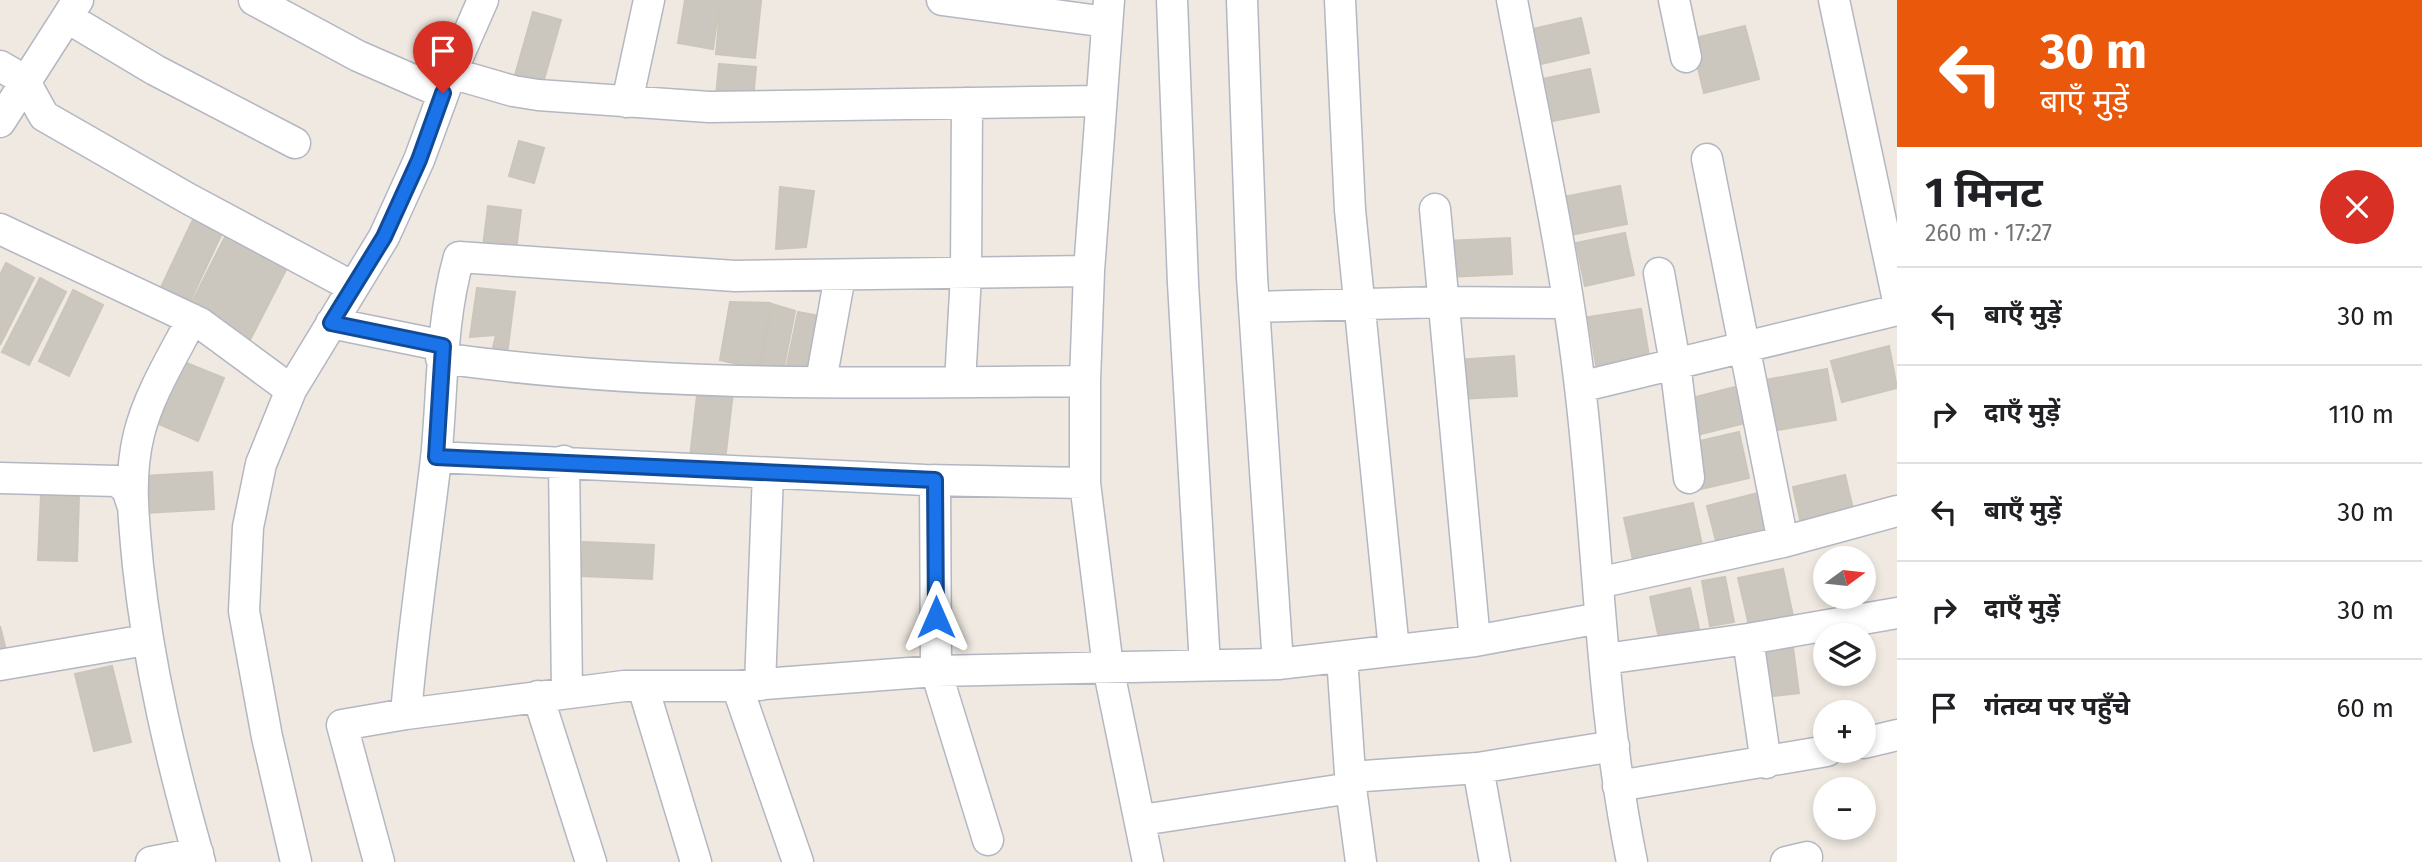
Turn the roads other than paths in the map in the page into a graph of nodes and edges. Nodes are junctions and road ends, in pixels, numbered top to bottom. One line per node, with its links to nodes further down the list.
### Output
1 (254, 0): 15 (street)
2 (483, 0): 15 (street)
3 (649, 0): 17 (street)
4 (942, 0): 12 (street)
5 (1172, 0): 66 (street)
6 (1242, 0): 33 (street)
7 (1340, 0): 32 (street)
8 (1511, 0): 31 (street)
9 (1674, 0): 13 (street)
10 (1834, 0): 29 (street)
11 (73, 9): 14 (street); 20 (street)
12 (1108, 11): 16 (street)
13 (1686, 57)
14 (12, 73): 19 (street); 28 (street)
15 (447, 83): 17 (street); 28 (street)
16 (1100, 101): 18 (street); 24 (street)
17 (627, 102): 18 (street)
18 (967, 103): 26 (street)
19 (0, 122)
20 (295, 143)
21 (1707, 159): 37 (street)
22 (1435, 209): 30 (street)
23 (0, 229): 35 (street)
24 (1089, 271): 26 (street); 41 (street)
25 (1659, 273): 39 (street)
26 (966, 275): 27 (street); 42 (street)
27 (839, 276): 38 (street); 40 (street)
28 (353, 287): 36 (street)
29 (1897, 296)
30 (1444, 302): 31 (street); 32 (street); 60 (street)
31 (1568, 303): 43 (street)
32 (1359, 304): 33 (street); 61 (street)
33 (1254, 307): 64 (street)
34 (1897, 310): 37 (street)
35 (192, 319): 44 (street); 52 (street)
36 (331, 323): 38 (street); 44 (street)
37 (1744, 347): 39 (street); 54 (street)
38 (442, 352): 40 (street); 45 (street)
39 (1675, 363): 43 (street); 49 (street)
40 (821, 381): 42 (street)
41 (1085, 381): 42 (street); 51 (street)
42 (960, 382)
43 (1580, 387): 55 (street)
44 (291, 390): 85 (street)
45 (436, 457): 46 (street); 72 (street)
46 (564, 461): 47 (street); 71 (street)
47 (768, 473): 50 (street); 69 (street)
48 (0, 478): 52 (street)
49 (1689, 478)
50 (935, 480): 51 (street); 68 (street)
51 (1085, 483): 67 (street)
52 (132, 504): 59 (street)
53 (1897, 511): 54 (street)
54 (1783, 542): 55 (street)
55 (1598, 583): 57 (street)
56 (1897, 613): 58 (street)
57 (1600, 618): 60 (street); 63 (street)
58 (1748, 639): 63 (street); 77 (street)
59 (146, 640): 65 (street); 83 (street)
60 (1475, 641): 61 (street)
61 (1394, 650): 62 (street)
62 (1342, 657): 64 (street); 79 (street)
63 (1605, 659): 75 (street)
64 (1278, 664): 66 (street)
65 (0, 665)
66 (1205, 665): 67 (street)
67 (1108, 667): 68 (street); 81 (street)
68 (936, 671): 69 (street); 82 (street)
69 (748, 685): 70 (street); 89 (street)
70 (643, 687): 71 (street); 88 (street)
71 (552, 694): 72 (street); 87 (street)
72 (406, 714): 86 (street)
73 (1897, 735): 74 (street)
74 (1876, 740)
75 (1614, 746): 78 (street); 80 (street)
76 (1813, 754): 77 (street)
77 (1766, 763): 80 (street)
78 (1478, 768): 79 (street); 92 (street)
79 (1351, 783): 81 (street); 91 (street)
80 (1618, 786): 93 (street)
81 (1142, 820): 90 (street)
82 (988, 840)
83 (199, 857): 84 (street)
84 (151, 862)
85 (296, 862)
86 (379, 862)
87 (591, 862)
88 (696, 862)
89 (798, 862)
90 (1148, 862)
91 (1361, 862)
92 (1495, 862)
93 (1632, 862)

